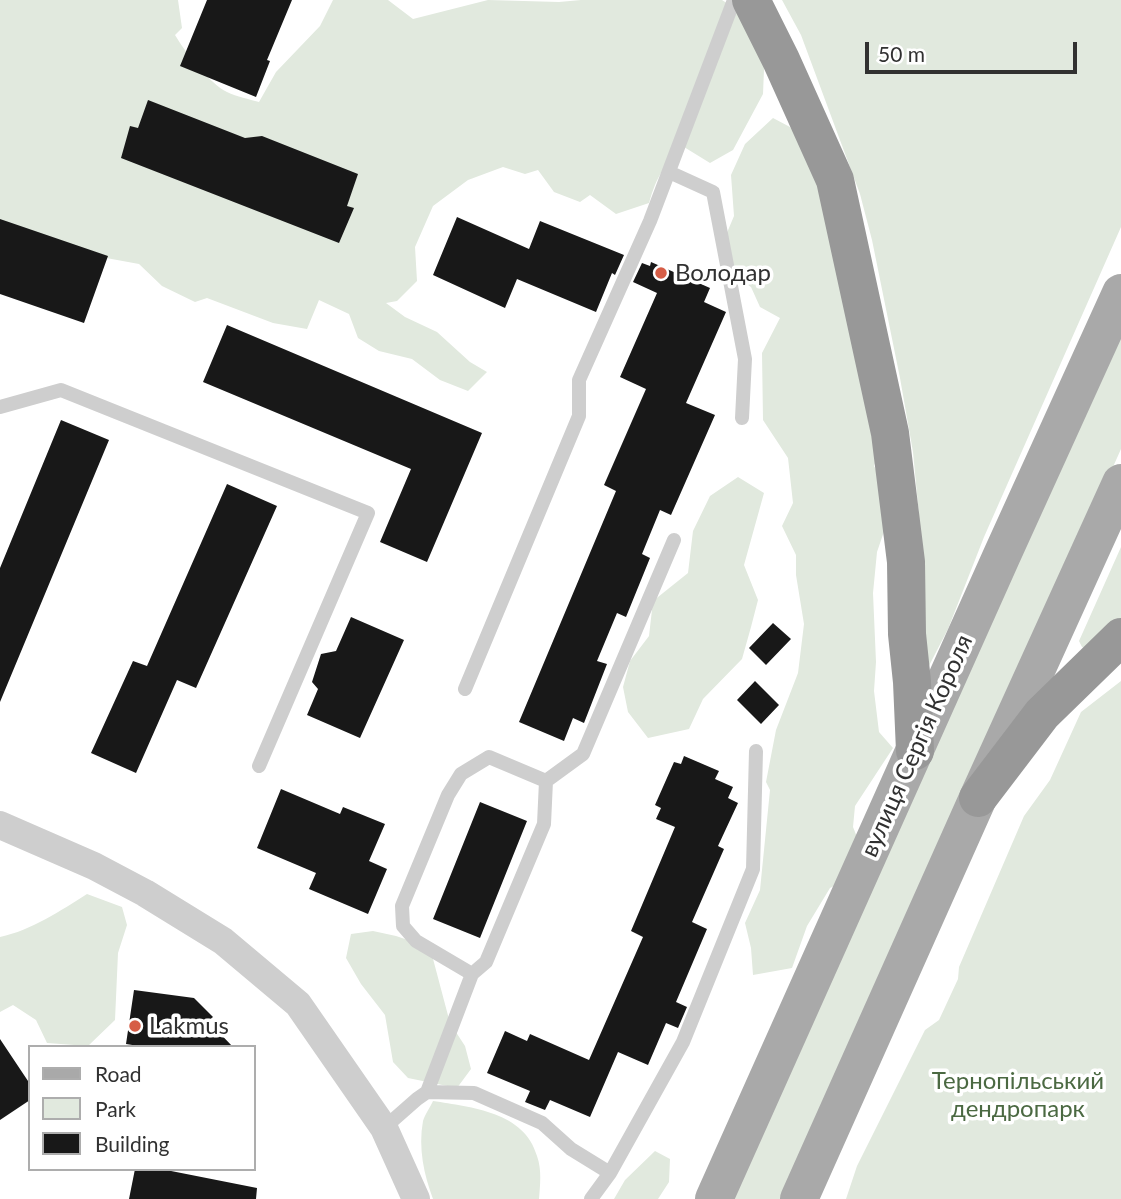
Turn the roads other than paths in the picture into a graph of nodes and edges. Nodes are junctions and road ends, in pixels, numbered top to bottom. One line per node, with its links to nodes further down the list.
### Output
1 (734, 0): 3 (lane)
2 (751, 0): 12 (highway)
3 (669, 172): 6 (lane); 10 (lane)
4 (1121, 293): 12 (main road, вулиця Сергія Короля)
5 (0, 407): 13 (lane)
6 (741, 418)
7 (1121, 483): 15 (main road)
8 (674, 540): 14 (lane)
9 (1121, 637): 15 (highway)
10 (465, 689)
11 (755, 751): 20 (lane)
12 (915, 751): 23 (main road, вулиця Сергія Короля)
13 (259, 766)
14 (546, 781): 17 (lane); 17 (lane)
15 (978, 798): 24 (main road)
16 (0, 825): 19 (street)
17 (472, 974): 18 (lane)
18 (427, 1092): 19 (lane); 20 (lane)
19 (384, 1128): 21 (street)
20 (610, 1173): 22 (lane)
21 (415, 1199)
22 (591, 1199)
23 (714, 1199)
24 (799, 1199)

